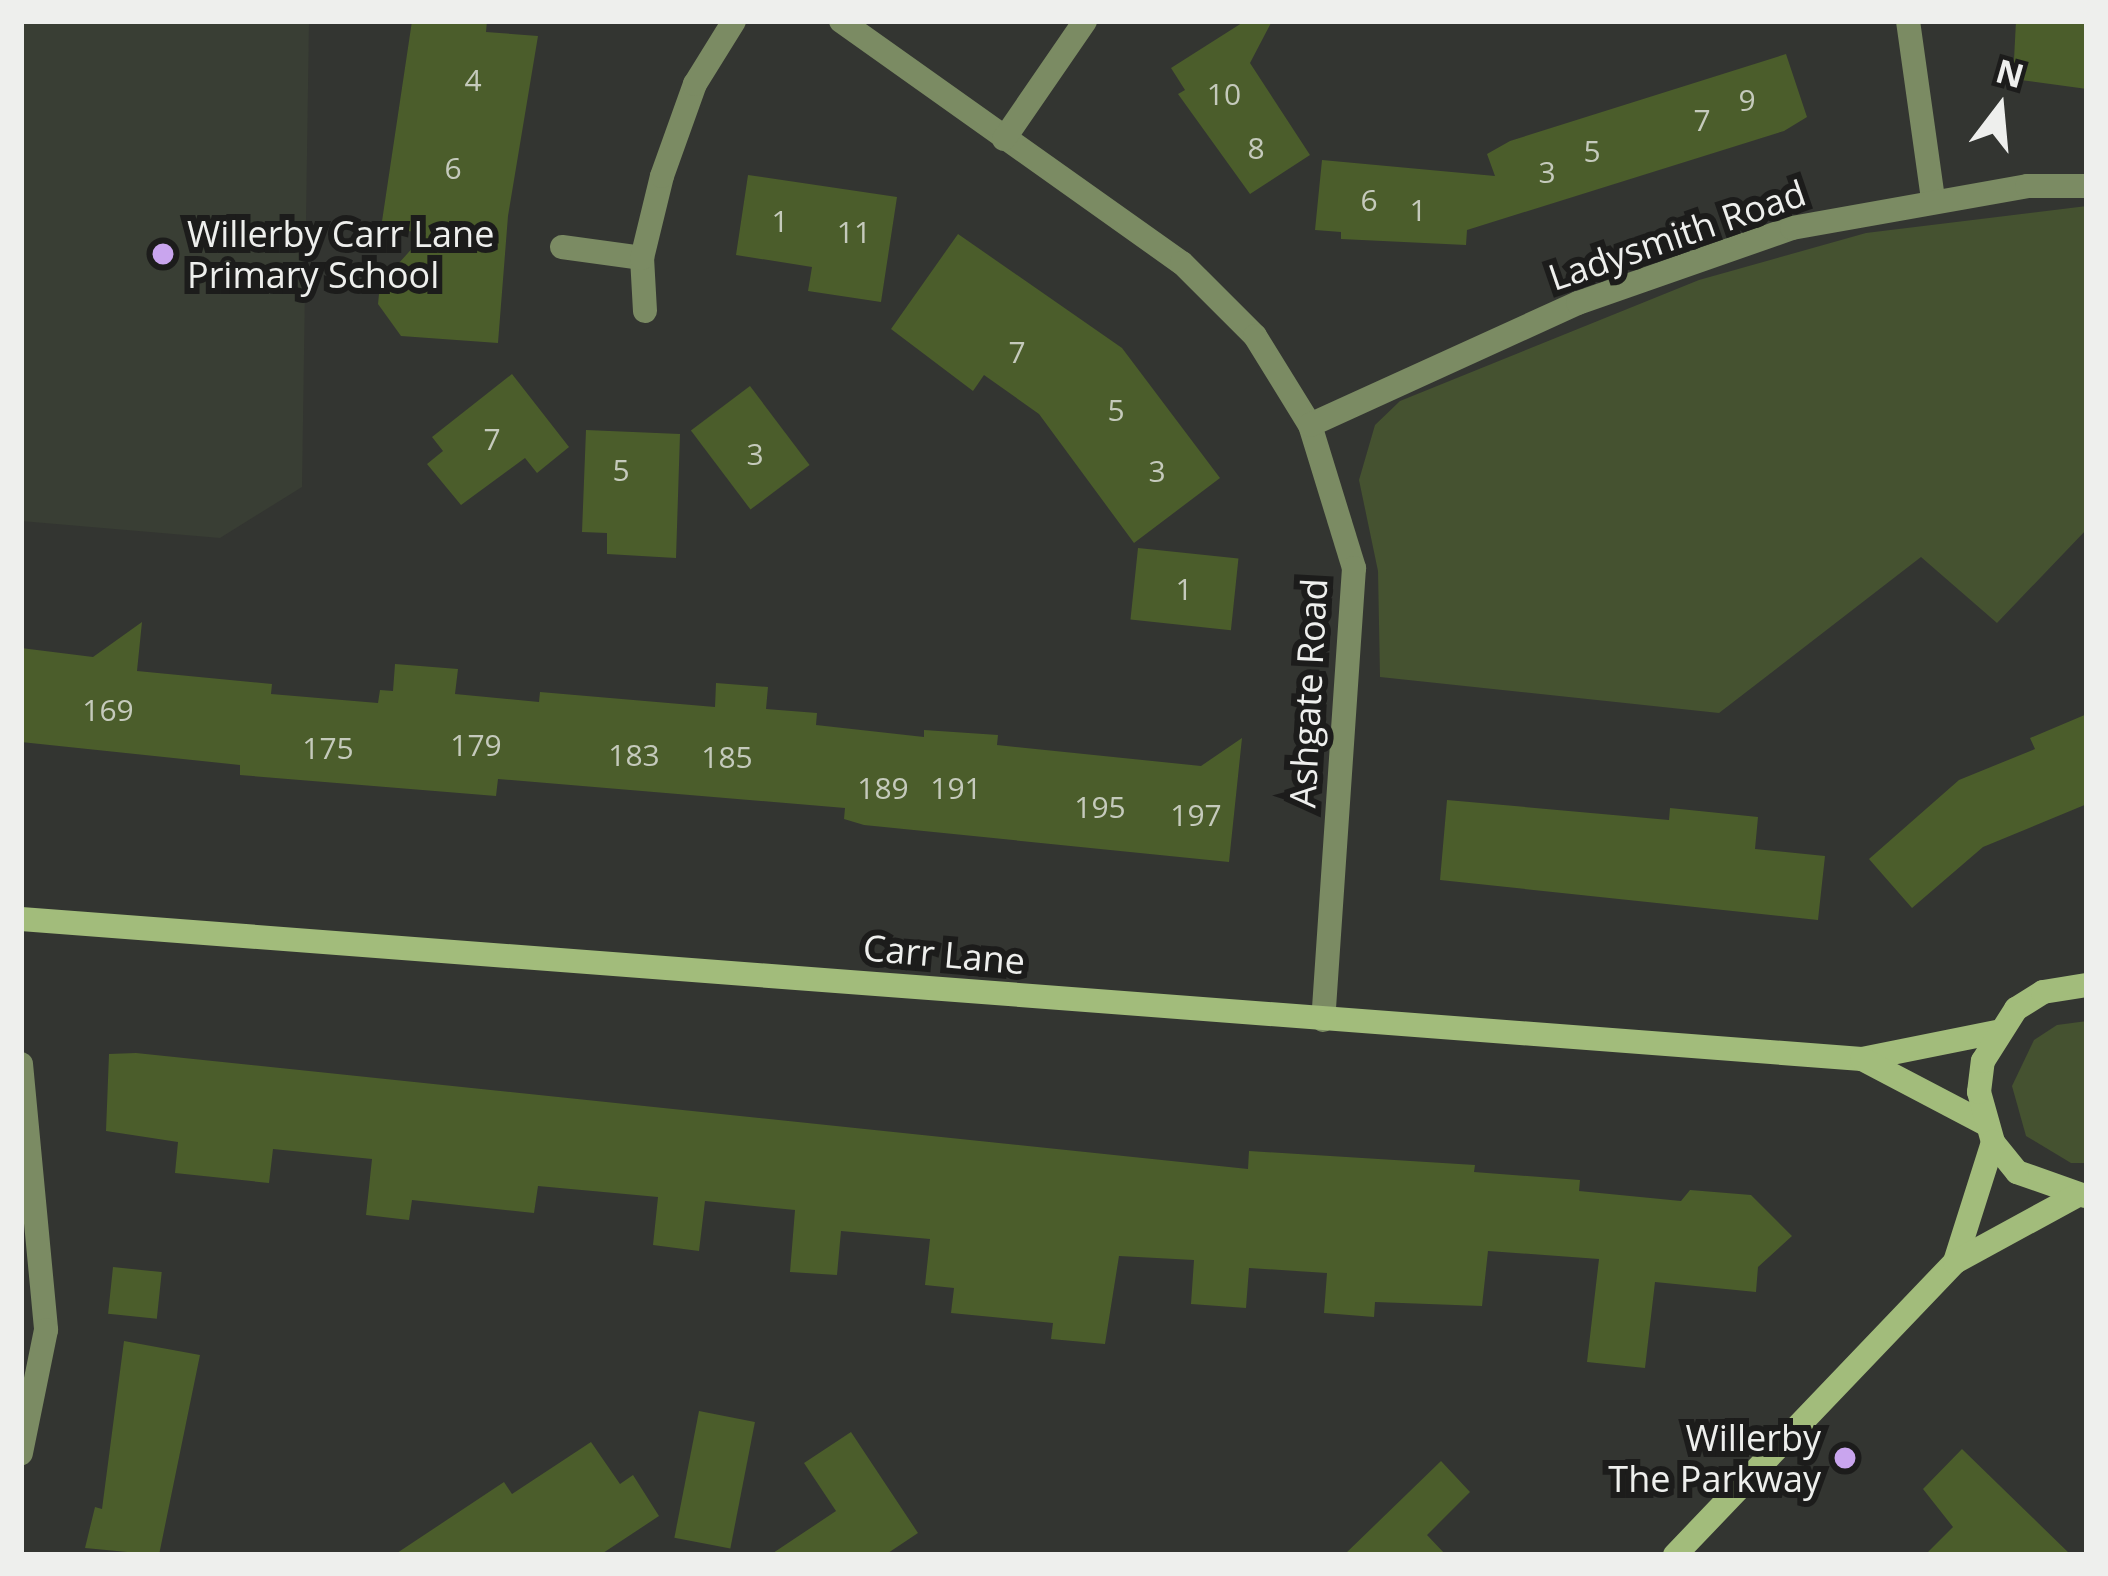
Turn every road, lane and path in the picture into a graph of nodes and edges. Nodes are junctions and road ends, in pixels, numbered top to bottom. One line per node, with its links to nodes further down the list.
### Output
1 (734, 21): 9 (street)
2 (841, 21): 5 (street, Ashgate Road)
3 (1085, 21): 5 (street)
4 (1908, 21): 7 (street)
5 (1004, 139): 11 (street, Ashgate Road)
6 (2087, 186): 7 (street, Ladysmith Road)
7 (1933, 200): 11 (street, Ladysmith Road)
8 (562, 247): 9 (street)
9 (642, 258): 10 (street)
10 (645, 311)
11 (1310, 425): 14 (street, Ashgate Road)
12 (21, 919): 14 (street, Carr Lane)
13 (2087, 985): 15 (street, Carr Lane)
14 (1323, 1020): 16 (street, Carr Lane)
15 (1996, 1032): 16 (street, Carr Lane); 18 (street)
16 (1862, 1059): 18 (street, Carr Lane)
17 (21, 1064): 21 (street)
18 (1988, 1133): 19 (street, Carr Lane); 20 (street)
19 (2082, 1196): 20 (street)
20 (1955, 1262): 22 (street)
21 (21, 1453)
22 (1675, 1555)

